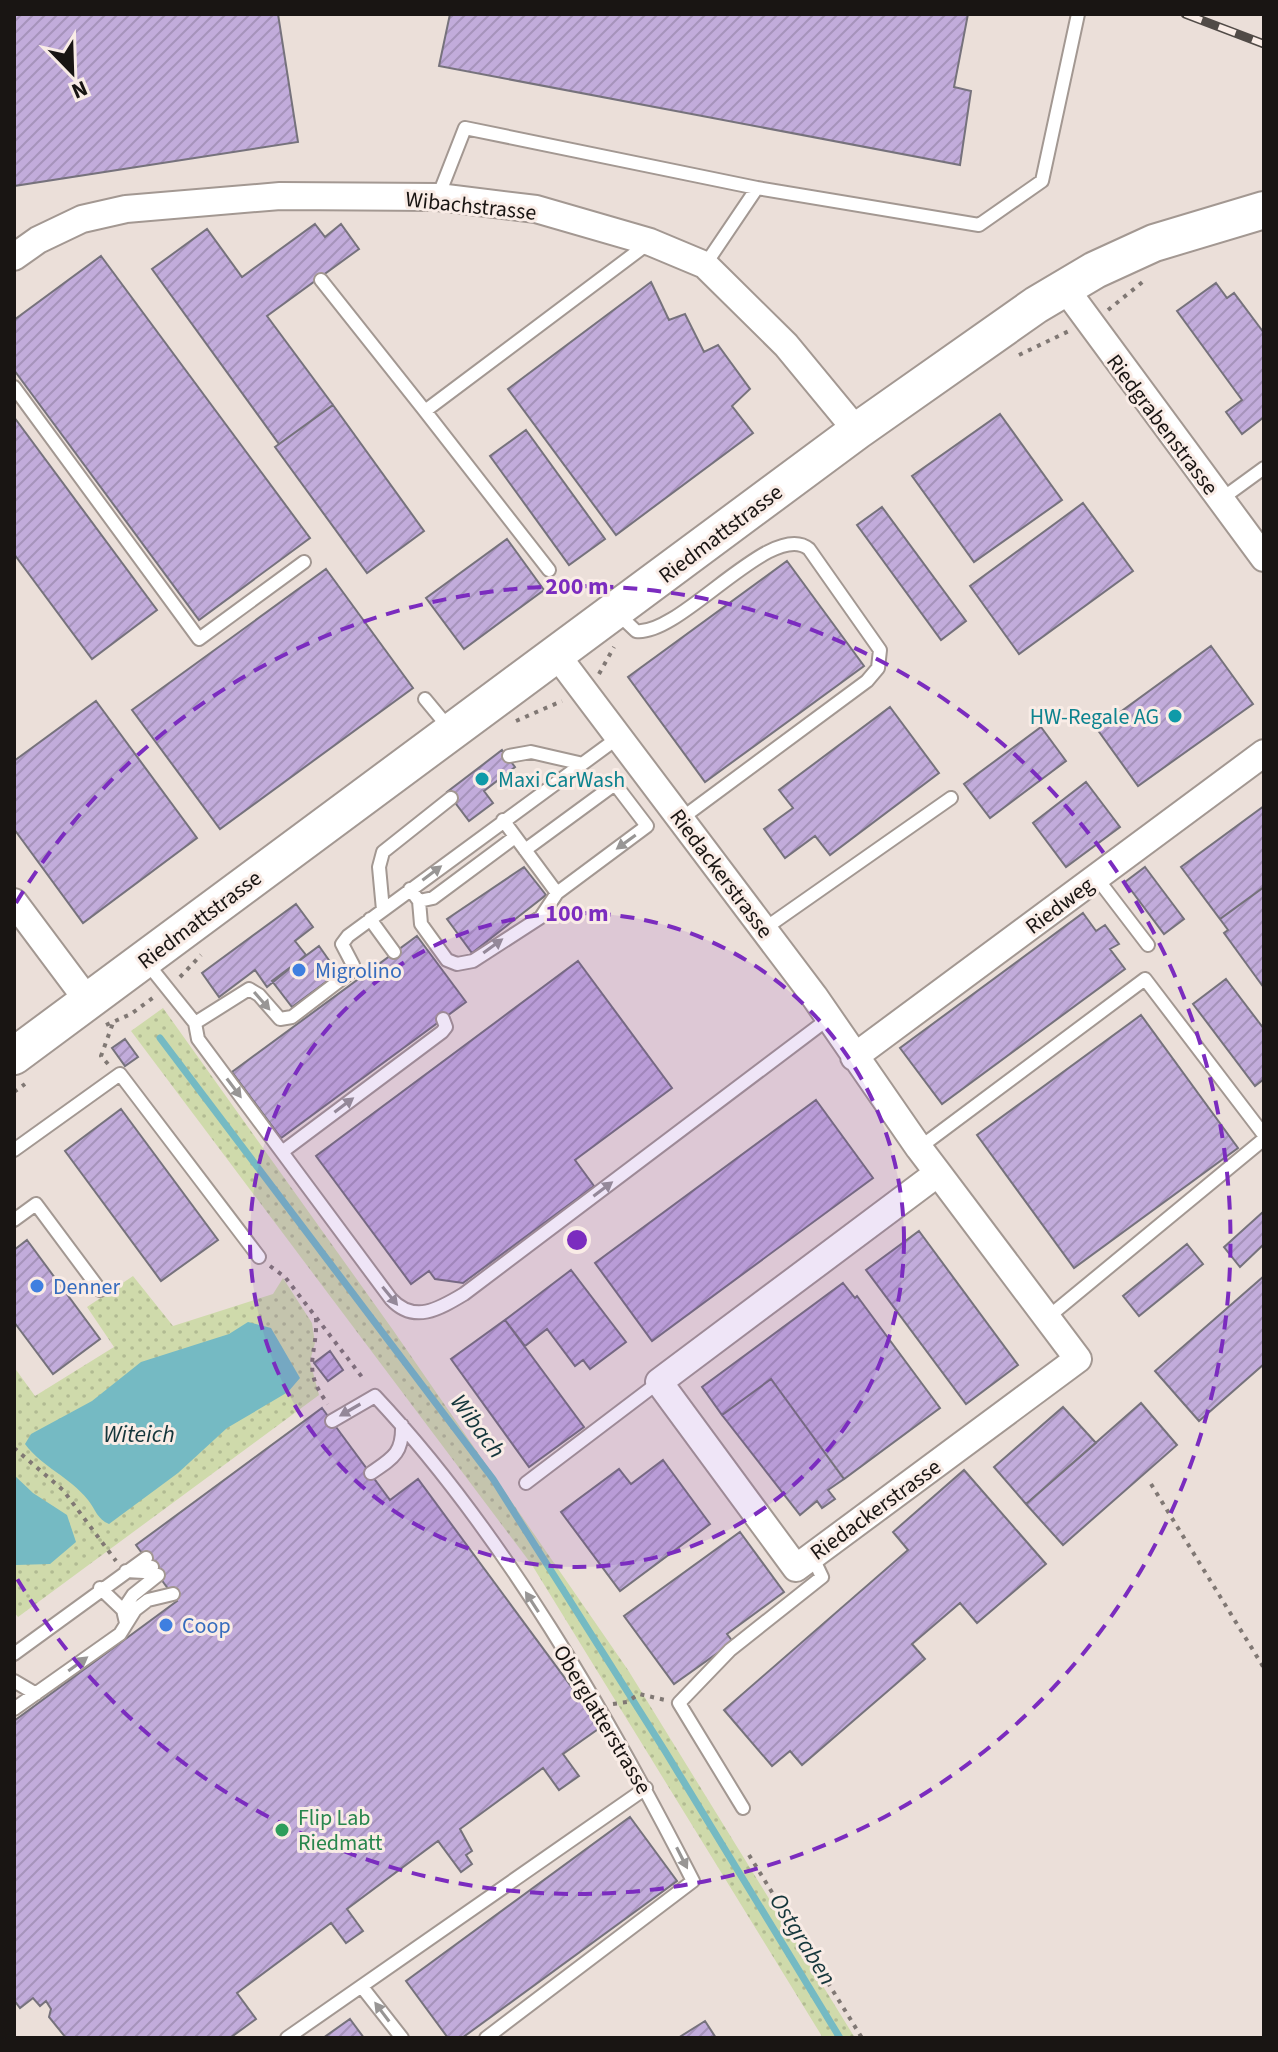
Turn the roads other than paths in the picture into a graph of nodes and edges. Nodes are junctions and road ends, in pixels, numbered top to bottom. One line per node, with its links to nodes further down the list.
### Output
1 (1078, 14): 2 (lane)
2 (757, 188): 3 (lane); 7 (lane)
3 (438, 197): 5 (street, Wibachstrasse); 6 (street, Wibachstrasse)
4 (1264, 210): 9 (main road, Riedmattstrasse)
5 (650, 242): 7 (street, Wibachstrasse); 11 (lane)
6 (14, 257)
7 (705, 265): 12 (street, Wibachstrasse)
8 (321, 280): 11 (lane)
9 (1064, 287): 12 (main road, Riedmattstrasse); 14 (street, Riedgrabenstrasse)
10 (14, 387): 16 (lane)
11 (425, 411): 17 (lane)
12 (857, 431): 18 (main road, Riedmattstrasse)
13 (1264, 468): 14 (lane)
14 (1220, 500): 15 (street, Riedgrabenstrasse)
15 (1264, 558)
16 (304, 562)
17 (549, 570)
18 (615, 611): 19 (main road, Riedmattstrasse); 28 (lane)
19 (556, 654): 21 (main road, Riedmattstrasse); 22 (street, Riedackerstrasse)
20 (425, 699): 21 (lane)
21 (451, 731): 42 (main road, Riedmattstrasse)
22 (619, 737): 25 (lane); 28 (street, Riedackerstrasse)
23 (1264, 753): 32 (street, Riedweg)
24 (509, 756): 25 (lane)
25 (579, 763): 29 (lane)
26 (451, 798): 37 (lane)
27 (951, 798): 39 (lane)
28 (682, 818): 39 (street, Riedackerstrasse)
29 (503, 820): 30 (lane); 33 (lane, one-way to 29)
30 (515, 837): 31 (lane); 35 (lane)
31 (525, 850): 34 (lane); 34 (lane, one-way to 34)
32 (1096, 877): 40 (lane); 48 (street, Riedweg)
33 (410, 889): 35 (lane); 37 (lane)
34 (557, 893): 35 (lane, one-way to 34)
35 (419, 901)
36 (14, 902): 43 (street)
37 (383, 910): 38 (lane)
38 (370, 919): 41 (lane); 46 (lane, one-way to 38)
39 (764, 929): 45 (street, Riedackerstrasse)
40 (1148, 945)
41 (394, 952)
42 (145, 960): 43 (main road, Riedmattstrasse); 46 (lane)
43 (100, 1012): 47 (main road, Riedmattstrasse)
44 (443, 1019): 52 (lane, one-way to 44)
45 (828, 1019): 48 (street, Riedackerstrasse); 52 (lane, one-way to 45)
46 (195, 1023): 52 (lane, one-way to 52)
47 (14, 1056)
48 (854, 1057): 50 (street, Riedackerstrasse)
49 (1264, 1137): 50 (lane); 57 (lane)
50 (919, 1148): 53 (street, Riedackerstrasse)
51 (14, 1150): 55 (lane)
52 (282, 1152)
53 (938, 1173): 57 (street, Riedackerstrasse); 58 (street)
54 (14, 1220): 56 (lane)
55 (259, 1257)
56 (100, 1290)
57 (1047, 1318): 63 (street, Riedackerstrasse)
58 (659, 1382): 62 (lane); 63 (street, Riedackerstrasse)
59 (332, 1421): 60 (lane, Oberglatterstrasse, one-way to 59)
60 (402, 1425): 61 (lane); 71 (lane, Oberglatterstrasse, one-way to 60)
61 (371, 1473)
62 (526, 1483)
63 (812, 1556): 72 (lane)
64 (100, 1588): 66 (lane); 66 (lane); 67 (lane)
65 (173, 1594): 66 (lane)
66 (124, 1616): 69 (lane, one-way to 66)
67 (14, 1654)
68 (14, 1681): 69 (lane)
69 (36, 1694): 70 (lane)
70 (14, 1709)
71 (646, 1788): 73 (lane); 76 (lane, Oberglatterstrasse, one-way to 76)
72 (743, 1808)
73 (362, 1987): 74 (lane); 75 (lane, one-way to 73)
74 (287, 2038)
75 (402, 2038)
76 (486, 2038)

